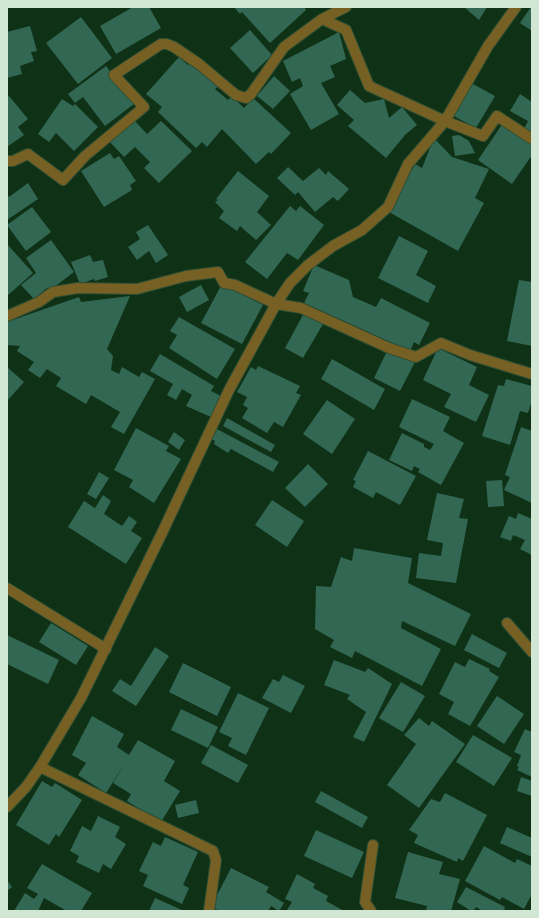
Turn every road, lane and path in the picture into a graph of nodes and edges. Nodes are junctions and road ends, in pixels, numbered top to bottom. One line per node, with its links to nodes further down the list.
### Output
1 (346, 7): 3 (street)
2 (516, 7): 4 (street)
3 (322, 19): 4 (street); 6 (street)
4 (445, 121): 5 (street); 7 (street)
5 (532, 139)
6 (7, 161)
7 (276, 304): 8 (street); 9 (street); 12 (street)
8 (7, 316)
9 (532, 374)
10 (7, 588): 12 (street)
11 (507, 623): 13 (street)
12 (106, 649): 14 (street)
13 (532, 652)
14 (40, 767): 15 (street); 17 (street)
15 (7, 806)
16 (373, 845): 18 (street)
17 (209, 911)
18 (371, 911)

